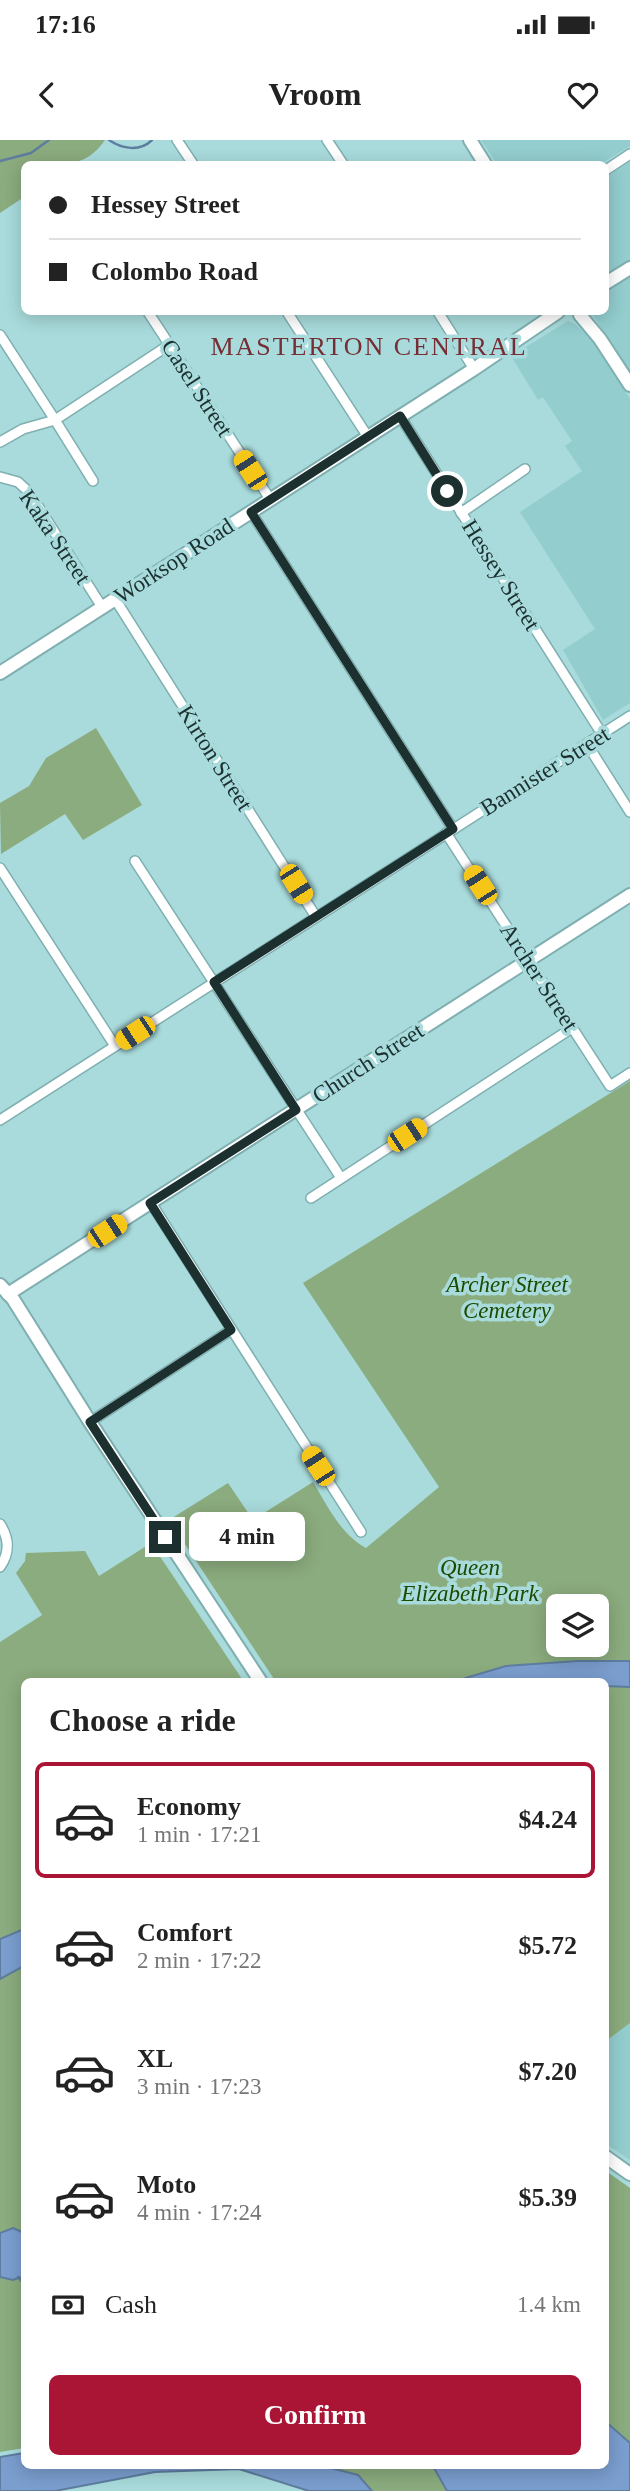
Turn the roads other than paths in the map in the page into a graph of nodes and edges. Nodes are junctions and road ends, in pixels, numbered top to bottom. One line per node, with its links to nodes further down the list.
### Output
1 (177, 140): 5 (street)
2 (327, 140): 6 (street)
3 (470, 140): 7 (street)
4 (630, 154): 8 (street)
5 (190, 161)
6 (341, 161)
7 (483, 161)
8 (609, 168)
9 (630, 268): 10 (street)
10 (609, 281)
11 (150, 315): 17 (street, Casel Street)
12 (289, 315): 22 (street)
13 (440, 315): 18 (street)
14 (554, 315): 18 (street, Worksop Road)
15 (583, 315): 19 (street)
16 (0, 335): 21 (street)
17 (169, 345): 21 (street); 27 (street, Casel Street)
18 (474, 369): 20 (street, Worksop Road)
19 (630, 385)
20 (400, 416): 22 (street, Worksop Road); 29 (street, Hessey Street)
21 (55, 420): 23 (street); 26 (street)
22 (368, 437): 27 (street, Worksop Road)
23 (0, 442)
24 (525, 469): 29 (street)
25 (0, 477): 31 (street, Kaka Street)
26 (93, 481)
27 (270, 499): 28 (street, Worksop Road)
28 (251, 512): 30 (street, Worksop Road); 37 (street, Archer Street)
29 (461, 513): 34 (street, Hessey Street)
30 (114, 599): 31 (street, Worksop Road); 41 (street, Kirton Street)
31 (102, 607): 32 (street, Worksop Road)
32 (0, 673)
33 (630, 716): 34 (street, Bannister Street)
34 (602, 734): 35 (street, Bannister Street)
35 (587, 744): 36 (street); 37 (street, Bannister Street)
36 (630, 812)
37 (449, 831): 41 (street, Bannister Street); 42 (street, Archer Street)
38 (135, 860): 43 (street)
39 (0, 868): 45 (street)
40 (630, 895): 42 (street, Church Street)
41 (316, 917): 43 (street, Bannister Street)
42 (528, 961): 44 (street, Archer Street); 47 (street, Church Street)
43 (214, 982): 45 (street, Bannister Street); 47 (street)
44 (572, 1028): 46 (street, Archer Street); 49 (street)
45 (115, 1046): 48 (street, Bannister Street)
46 (630, 1073)
47 (296, 1110): 49 (street); 51 (street, Church Street)
48 (0, 1120)
49 (341, 1178): 50 (street)
50 (311, 1198)
51 (150, 1203): 52 (street, Church Street); 53 (street)
52 (3, 1293): 54 (street)
53 (231, 1330): 54 (street); 56 (street)
54 (90, 1422): 58 (street)
55 (0, 1524): 57 (street)
56 (361, 1532)
57 (0, 1567)
58 (258, 1678)
59 (609, 2159): 60 (street)
60 (630, 2174)

